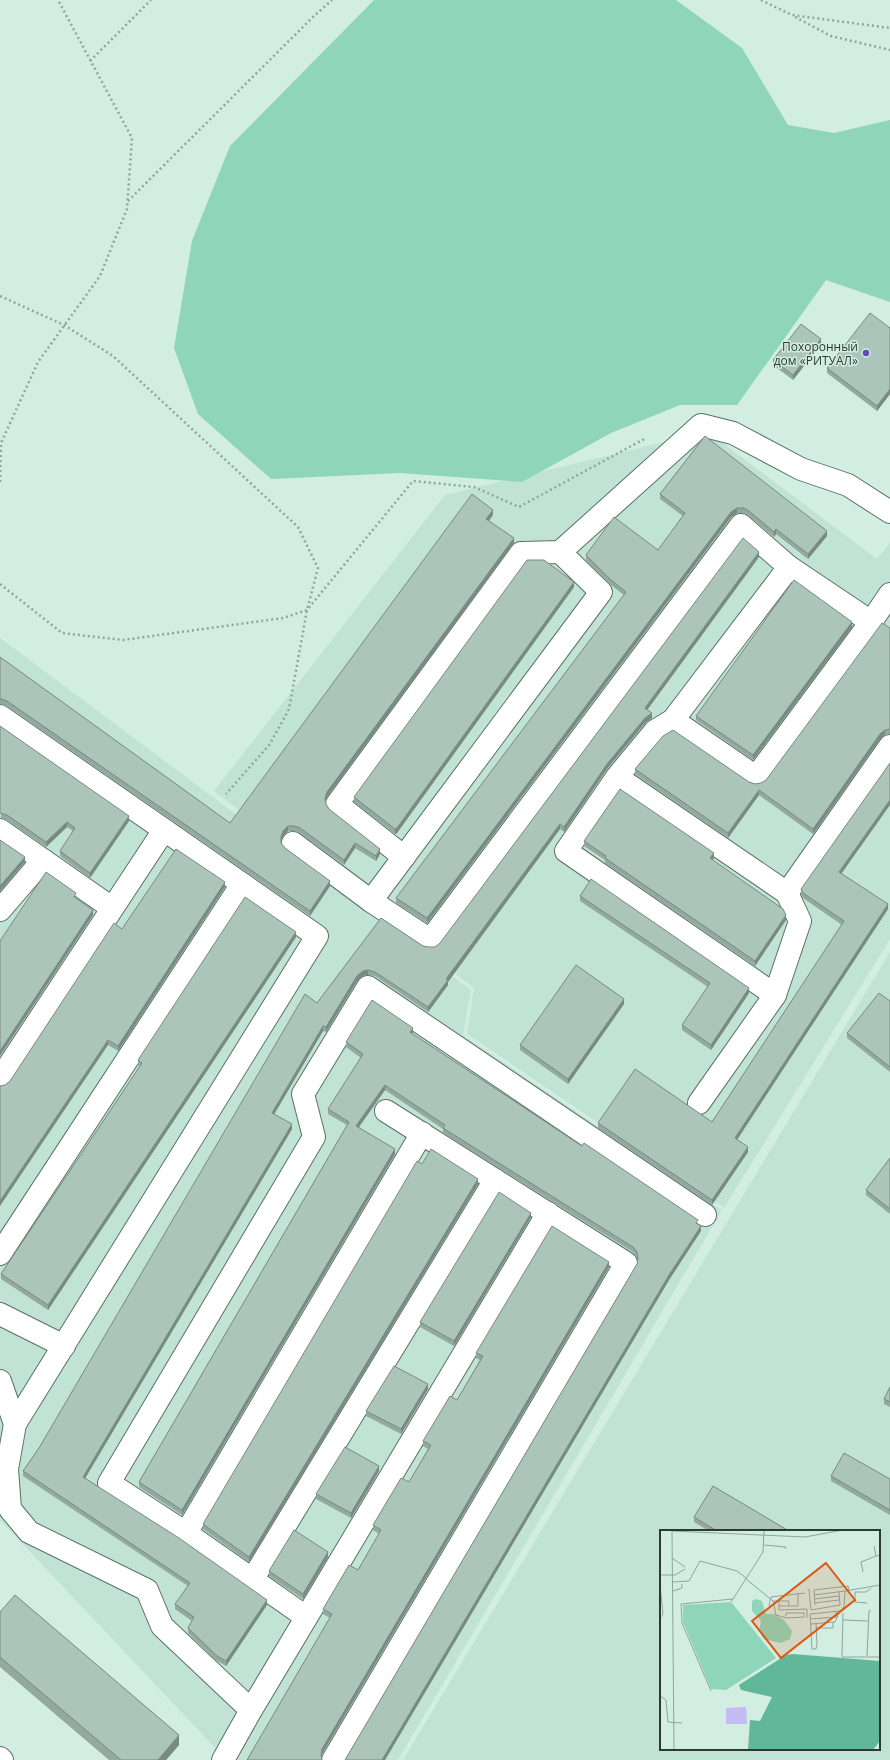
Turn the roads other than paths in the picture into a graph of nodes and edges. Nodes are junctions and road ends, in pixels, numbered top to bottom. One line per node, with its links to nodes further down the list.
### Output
1 (890, 512): 2 (lane)
2 (560, 552): 13 (lane); 13 (lane)
3 (789, 567): 5 (lane); 7 (lane); 17 (lane)
4 (890, 594): 5 (lane)
5 (880, 619): 7 (lane)
6 (0, 716): 11 (lane)
7 (673, 720): 9 (lane)
8 (890, 746): 16 (lane)
9 (617, 777): 16 (lane); 20 (lane)
10 (0, 830): 14 (lane)
11 (164, 830): 15 (lane); 18 (lane)
12 (293, 843): 17 (lane)
13 (404, 857): 17 (lane)
14 (43, 860): 18 (lane); 19 (lane)
15 (242, 884): 28 (lane); 30 (lane)
16 (787, 892): 20 (lane)
17 (371, 901)
18 (112, 908): 21 (lane)
19 (0, 910)
20 (775, 995): 22 (lane)
21 (0, 1079)
22 (699, 1103)
23 (386, 1111): 24 (lane)
24 (422, 1133): 25 (lane); 33 (lane)
25 (495, 1180): 26 (lane); 34 (lane)
26 (548, 1213): 35 (lane); 38 (lane)
27 (705, 1215): 33 (lane)
28 (0, 1254)
29 (0, 1314): 30 (lane)
30 (64, 1346): 32 (lane)
31 (0, 1381): 32 (lane)
32 (15, 1424): 36 (lane)
33 (186, 1533): 34 (lane)
34 (252, 1580): 35 (lane)
35 (306, 1617): 36 (lane)
36 (251, 1710): 37 (lane)
37 (223, 1760)
38 (333, 1760)

